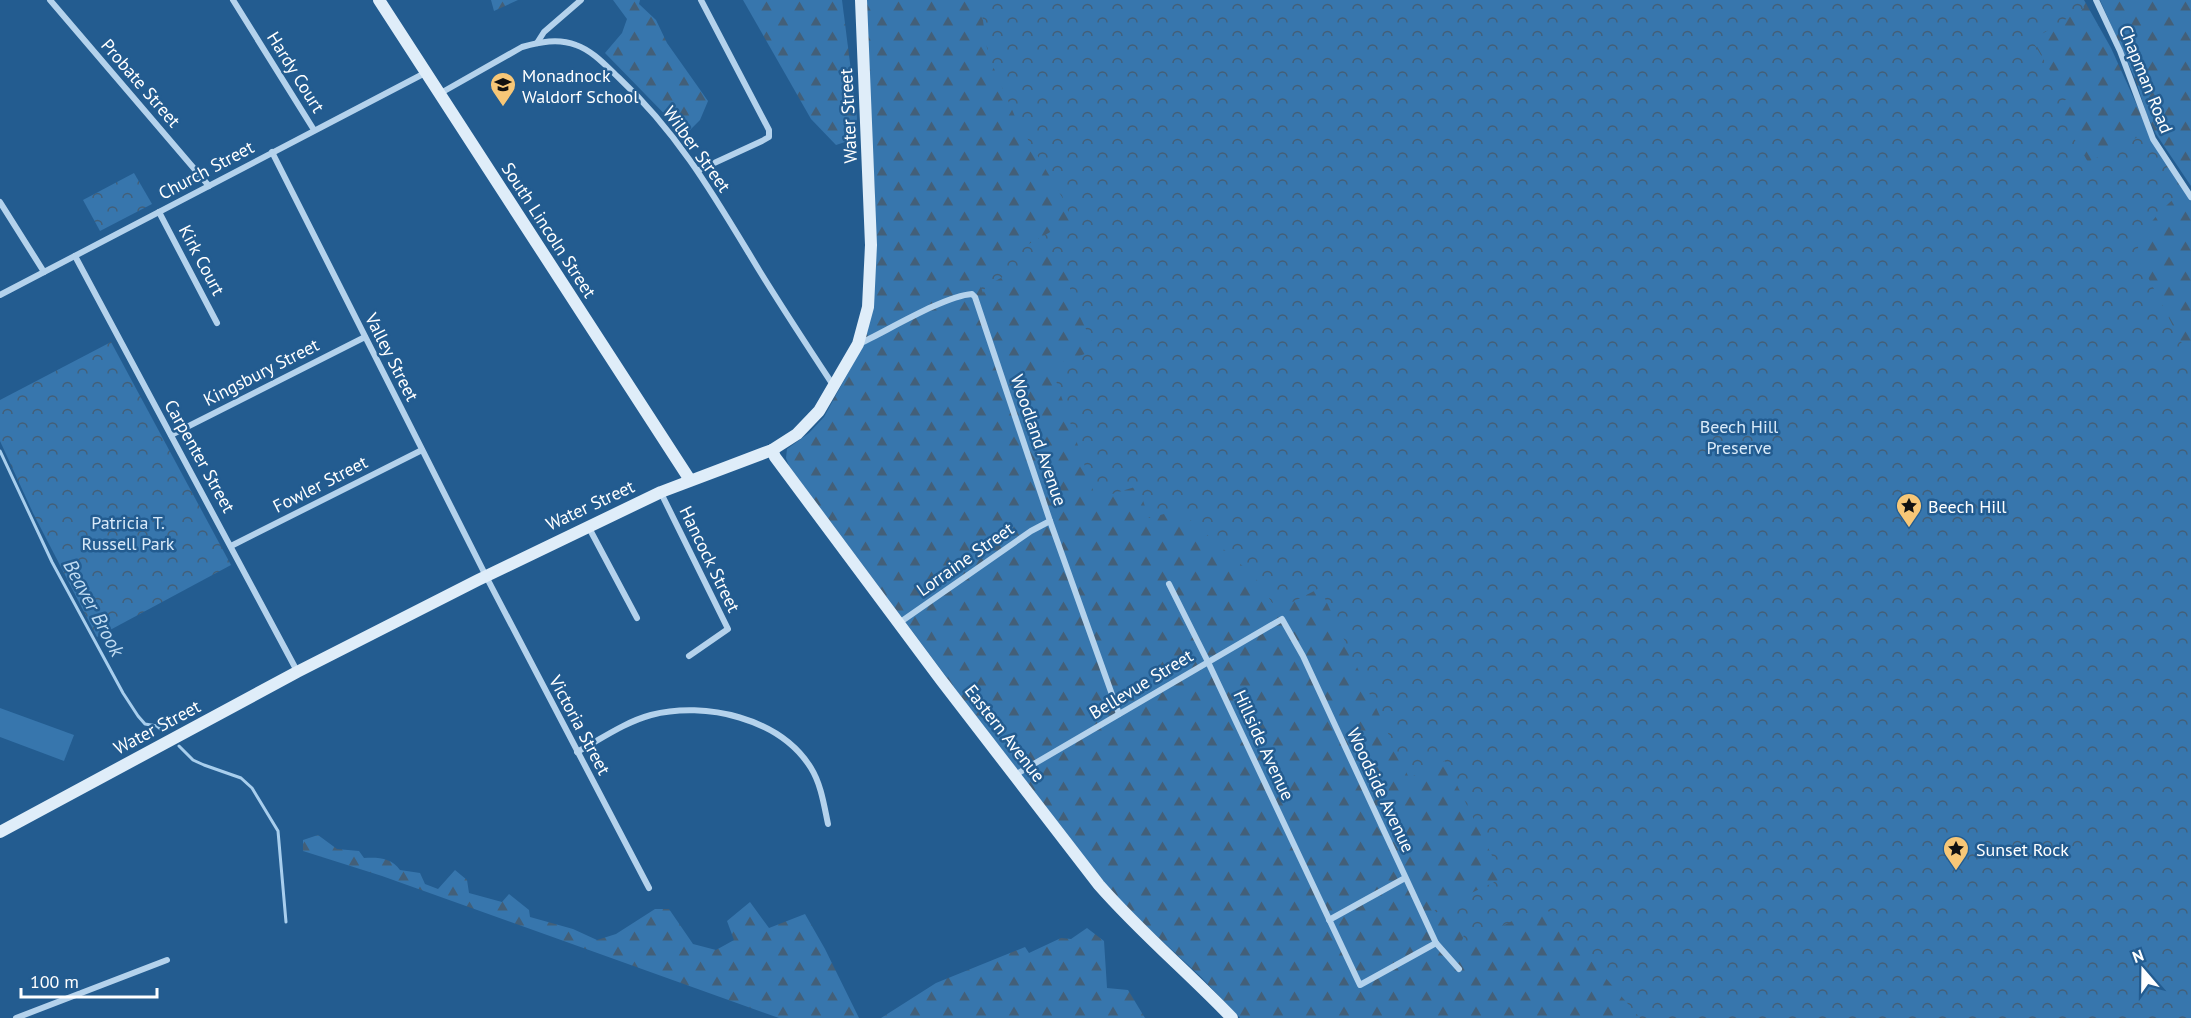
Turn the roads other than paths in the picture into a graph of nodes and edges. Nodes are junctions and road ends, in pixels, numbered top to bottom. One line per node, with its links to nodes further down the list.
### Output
1 (50, 0): 14 (street, Probate Street)
2 (233, 0): 11 (street, Hardy Court)
3 (378, 0): 9 (street, South Lincoln Street)
4 (581, 0): 8 (street)
5 (701, 0): 13 (street)
6 (861, 0): 23 (street, Water Street)
7 (2096, 0): 15 (street, Chapman Road)
8 (537, 43): 10 (street, Wilber Street); 13 (street, Wilber Street)
9 (425, 73): 10 (street, South Lincoln Street); 11 (street, Church Street)
10 (439, 94): 28 (street, South Lincoln Street)
11 (314, 130): 12 (street, Church Street)
12 (272, 152): 14 (street, Church Street); 22 (street, Valley Street)
13 (699, 170): 24 (street, Wilber Street)
14 (209, 186): 17 (street, Church Street)
15 (2191, 197)
16 (0, 202): 19 (street)
17 (159, 212): 18 (street, Church Street); 21 (street, Kirk Court)
18 (75, 256): 19 (street, Church Street); 25 (street, Carpenter Street)
19 (44, 272): 20 (street, Church Street)
20 (0, 295)
21 (218, 323)
22 (365, 337): 25 (street, Kingsbury Street); 26 (street, Valley Street)
23 (858, 344): 24 (street, Water Street); 30 (street, Woodland Avenue)
24 (834, 386): 27 (street, Water Street)
25 (171, 435): 32 (street, Carpenter Street)
26 (422, 450): 32 (street, Fowler Street); 33 (street, Valley Street)
27 (772, 450): 28 (street, Water Street); 37 (street, Eastern Avenue)
28 (690, 480): 29 (street, Water Street)
29 (661, 492): 31 (street, Water Street); 38 (street, Hancock Street)
30 (1050, 521): 37 (street, Lorraine Street); 41 (street, Woodland Avenue)
31 (588, 525): 33 (street, Water Street); 35 (street)
32 (231, 546): 40 (street, Carpenter Street)
33 (485, 576): 40 (street, Water Street); 42 (street, Victoria Street)
34 (1169, 584): 39 (street, Hillside Avenue)
35 (637, 618)
36 (1282, 619): 39 (street, Bellevue Street); 46 (street, Woodside Avenue)
37 (898, 624): 43 (street, Eastern Avenue)
38 (689, 656)
39 (1208, 662): 41 (street, Bellevue Street); 48 (street, Hillside Avenue)
40 (297, 672): 45 (street, Water Street)
41 (1119, 714): 43 (street, Bellevue Street)
42 (577, 752): 44 (street); 47 (street, Victoria Street)
43 (1015, 776): 53 (street, Eastern Avenue)
44 (828, 824)
45 (0, 832)
46 (1405, 878): 48 (street); 49 (street, Woodside Avenue)
47 (649, 888)
48 (1329, 920): 49 (street, Hillside Avenue)
49 (1436, 943): 51 (street, Woodside Avenue)
50 (167, 960): 52 (street)
51 (1459, 969)
52 (16, 1018)
53 (1232, 1018)

